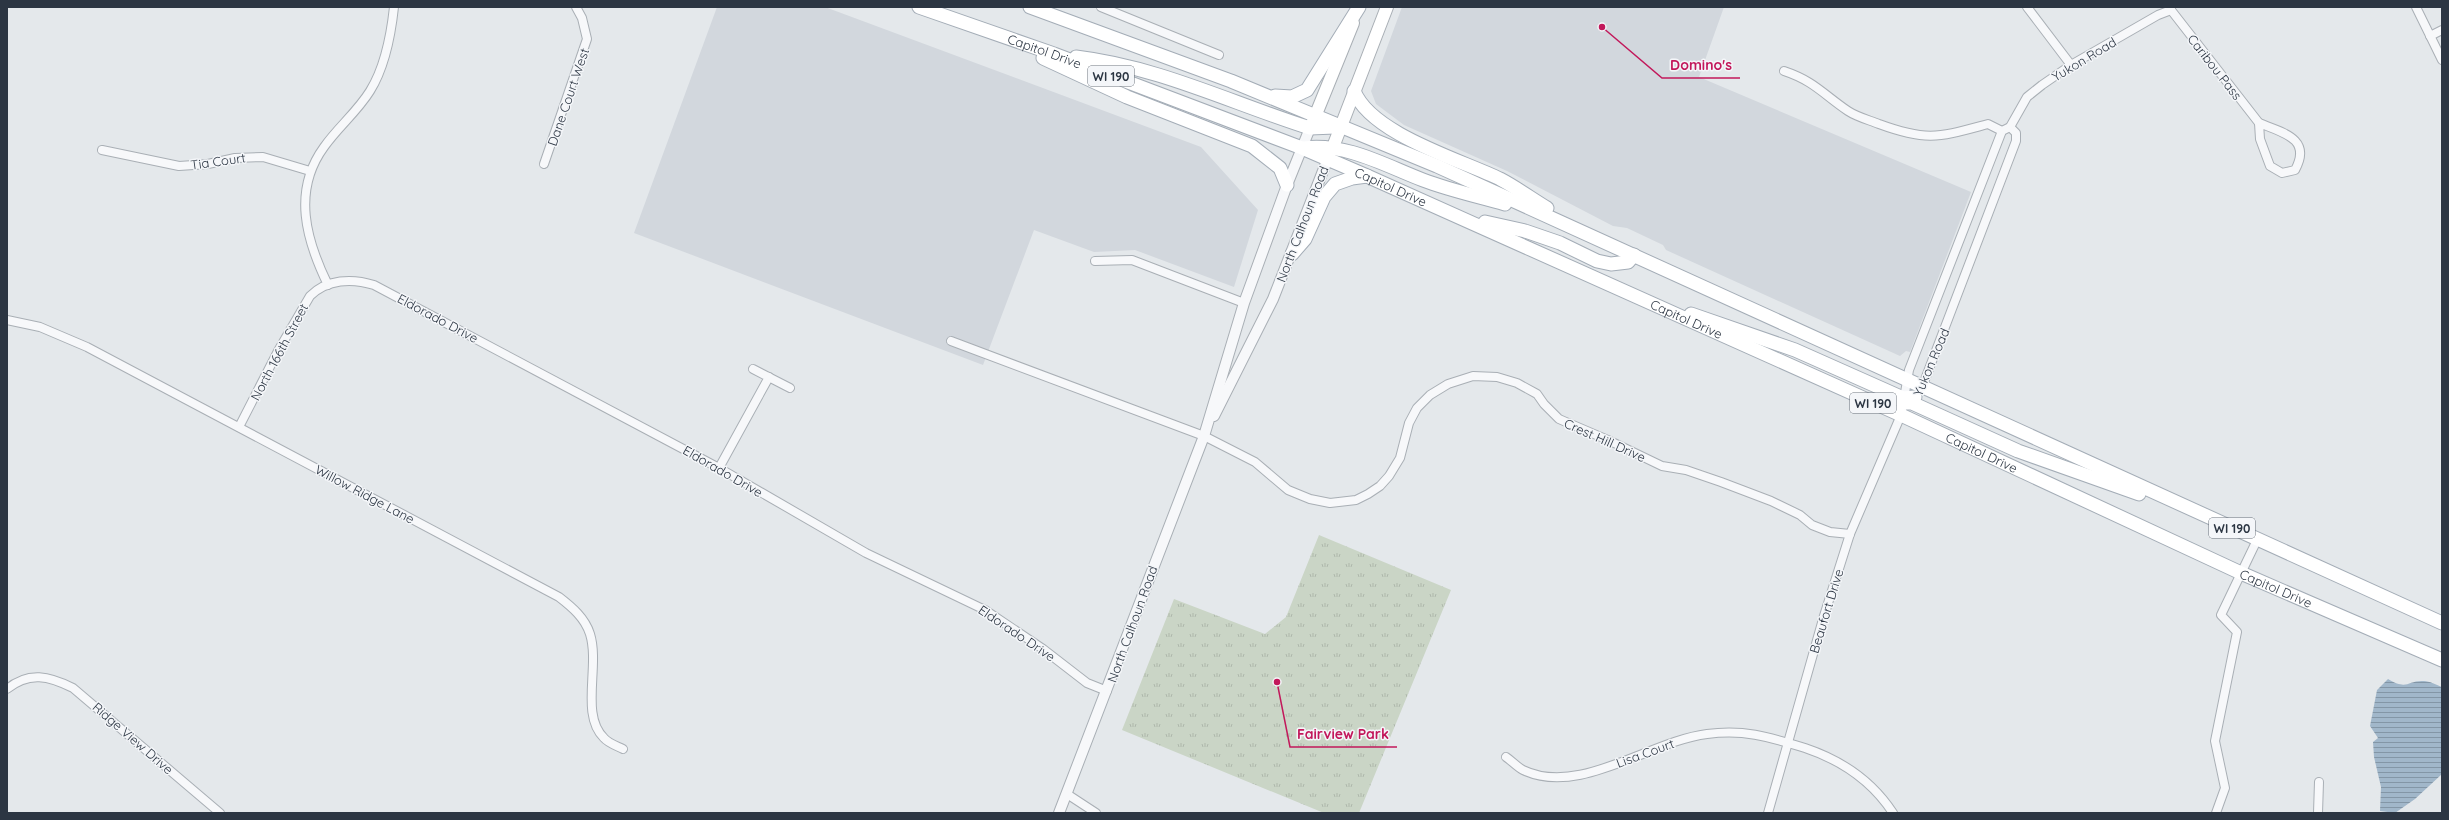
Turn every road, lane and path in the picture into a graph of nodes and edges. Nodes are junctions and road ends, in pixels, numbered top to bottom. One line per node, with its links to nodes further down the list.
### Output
1 (394, 7): 29 (street)
2 (576, 7): 28 (street, Dane Court West)
3 (1030, 7): 20 (main road)
4 (1100, 7): 15 (street)
5 (1360, 7): 20 (main road); 21 (main road, North Calhoun Road)
6 (1387, 7): 19 (main road, North Calhoun Road)
7 (2027, 7): 17 (street)
8 (2416, 7): 13 (street)
9 (926, 8): 11 (main road, Capitol Drive / WI 190)
10 (2171, 9): 17 (street, Yukon Road); 22 (street, Caribou Pass)
11 (981, 30): 14 (main road, Capitol Drive / WI 190); 31 (main road)
12 (2442, 30): 13 (street)
13 (2430, 36): 16 (street)
14 (1054, 54): 21 (main road); 25 (main road, Capitol Drive / WI 190)
15 (1219, 55)
16 (2442, 60)
17 (2071, 65): 24 (street, Yukon Road)
18 (1784, 71): 24 (street)
19 (1354, 91): 23 (main road, North Calhoun Road); 34 (main road)
20 (1263, 95): 21 (main road)
21 (1313, 122): 23 (main road); 25 (street, North Calhoun Road)
22 (2259, 123): 22 (street, Caribou Pass)
23 (1341, 126): 27 (main road, North Calhoun Road); 32 (main road, Capitol Drive / WI 190)
24 (2006, 129): 45 (street, Yukon Road); 47 (street, Yukon Road)
25 (1302, 148): 27 (main road); 31 (street, North Calhoun Road)
26 (102, 150): 29 (street, Tia Court)
27 (1330, 153): 30 (main road, Capitol Drive / WI 190); 32 (main road); 35 (street, North Calhoun Road)
28 (544, 164)
29 (310, 171): 38 (street)
30 (1367, 176): 33 (main road, Capitol Drive / WI 190); 35 (main road)
31 (1287, 185): 40 (street, North Calhoun Road)
32 (1545, 215): 34 (main road, Capitol Drive / WI 190)
33 (1460, 217): 36 (main road); 39 (main road, Capitol Drive / WI 190)
34 (1582, 231): 36 (main road, Capitol Drive / WI 190)
35 (1292, 254): 49 (street, North Calhoun Road)
36 (1634, 255): 45 (main road, Capitol Drive / WI 190)
37 (1095, 261): 40 (street)
38 (328, 284): 48 (street, North 166th Street); 50 (street, Eldorado Drive)
39 (1639, 298): 47 (main road, Capitol Drive / WI 190); 47 (main road)
40 (1244, 303): 49 (street, North Calhoun Road)
41 (7, 320): 48 (street, Willow Ridge Lane)
42 (951, 341): 49 (street, Crest Hill Drive)
43 (753, 369): 44 (street)
44 (769, 378): 46 (street); 50 (street)
45 (1906, 378): 47 (main road, Capitol Drive / WI 190); 47 (street, Yukon Road)
46 (790, 388)
47 (1910, 400): 51 (main road, Capitol Drive / WI 190); 51 (main road); 52 (street, Beaufort Drive); 54 (main road, Capitol Drive / WI 190)
48 (239, 427): 62 (street, Willow Ridge Lane)
49 (1204, 436): 52 (street, Crest Hill Drive); 60 (street, North Calhoun Road)
50 (719, 468): 60 (street, Eldorado Drive)
51 (2200, 514): 53 (main road, Capitol Drive / WI 190)
52 (1850, 534): 61 (street, Beaufort Drive)
53 (2257, 540): 54 (street); 55 (main road, Capitol Drive / WI 190)
54 (2241, 573): 56 (main road, Capitol Drive / WI 190); 71 (street)
55 (2442, 623)
56 (2419, 650): 57 (main road); 58 (main road, Capitol Drive / WI 190)
57 (2442, 657)
58 (2442, 660)
59 (7, 689): 66 (street, Ridge View Drive)
60 (1106, 691): 65 (street, North Calhoun Road)
61 (1788, 743): 63 (street, Lisa Court); 69 (street, Beaufort Drive); 70 (street, Lisa Court)
62 (623, 748)
63 (1506, 757)
64 (2319, 782): 72 (street)
65 (1067, 794): 67 (street, North Calhoun Road); 68 (street)
66 (220, 813)
67 (1059, 813)
68 (1096, 813)
69 (1768, 813)
70 (1893, 813)
71 (2216, 813)
72 (2318, 813)

